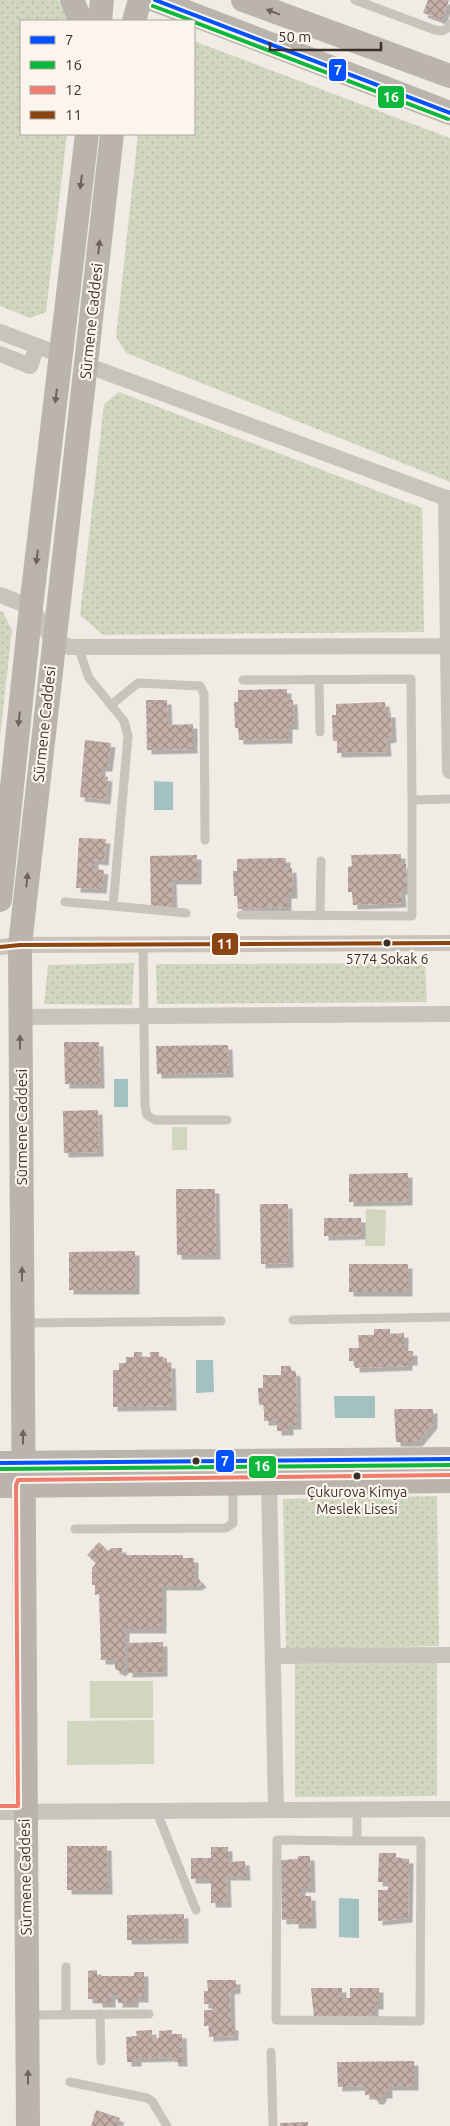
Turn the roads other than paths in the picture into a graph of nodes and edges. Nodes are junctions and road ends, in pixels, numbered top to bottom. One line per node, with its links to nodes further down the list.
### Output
1 (72, 0): 8 (street)
2 (102, 0): 9 (street)
3 (140, 0): 10 (street)
4 (155, 0): 7 (street)
5 (243, 0): 12 (street, one-way to 5)
6 (355, 0): 11 (lane)
7 (190, 18): 13 (street)
8 (81, 20)
9 (100, 20)
10 (134, 20)
11 (450, 24)
12 (450, 76)
13 (450, 113)
14 (87, 135): 19 (street, Sürmene Caddesi, one-way to 19)
15 (112, 135): 20 (street, Sürmene Caddesi, one-way to 15)
16 (0, 332): 17 (street)
17 (37, 346): 18 (street); 19 (street)
18 (0, 354)
19 (61, 355): 23 (street, Sürmene Caddesi, one-way to 23)
20 (86, 365): 21 (street); 25 (street, Sürmene Caddesi)
21 (448, 498): 24 (street)
22 (0, 595): 23 (street)
23 (31, 607): 25 (street); 32 (street, Sürmene Caddesi, one-way to 32)
24 (449, 637): 26 (street); 31 (street)
25 (53, 640): 26 (street); 45 (street, Sürmene Caddesi, one-way to 25)
26 (78, 647): 29 (lane)
27 (243, 680): 28 (lane)
28 (320, 680): 30 (lane); 34 (lane)
29 (111, 705): 35 (lane); 39 (lane)
30 (320, 732)
31 (450, 771)
32 (6, 777): 37 (street, Sürmene Caddesi)
33 (450, 799): 34 (lane)
34 (412, 800): 42 (lane)
35 (205, 840)
36 (321, 861): 42 (lane)
37 (0, 900)
38 (65, 902): 39 (lane)
39 (113, 906): 40 (lane)
40 (186, 913)
41 (241, 915): 42 (lane)
42 (320, 916)
43 (450, 943): 44 (street)
44 (143, 944): 45 (street); 47 (lane)
45 (10, 946): 48 (street, Sürmene Caddesi)
46 (450, 1014): 47 (street)
47 (144, 1015): 48 (street); 49 (lane)
48 (20, 1017): 53 (street, Sürmene Caddesi, one-way to 48)
49 (227, 1120)
50 (450, 1318): 51 (lane)
51 (293, 1320)
52 (222, 1321): 53 (lane)
53 (22, 1324): 55 (street, Sürmene Caddesi, one-way to 53)
54 (450, 1459): 55 (street)
55 (11, 1474): 58 (street); 67 (street, Sürmene Caddesi)
56 (450, 1481): 57 (street)
57 (269, 1482): 58 (street); 61 (street)
58 (233, 1483): 59 (lane)
59 (75, 1529)
60 (450, 1654): 61 (street)
61 (273, 1656): 63 (street)
62 (450, 1808): 64 (street)
63 (276, 1809): 64 (street); 65 (street)
64 (357, 1809): 68 (lane)
65 (156, 1810): 67 (street); 69 (lane)
66 (0, 1812): 67 (street)
67 (24, 1812): 73 (street, Sürmene Caddesi)
68 (357, 1841): 68 (lane)
69 (196, 1910)
70 (66, 1967): 74 (lane)
71 (100, 2014): 72 (lane); 74 (lane); 76 (lane)
72 (149, 2014)
73 (27, 2015): 74 (lane); 78 (street, Sürmene Caddesi, one-way to 73)
74 (66, 2015)
75 (271, 2052): 80 (lane)
76 (101, 2061)
77 (70, 2082): 79 (lane)
78 (28, 2126)
79 (167, 2126)
80 (272, 2126)

